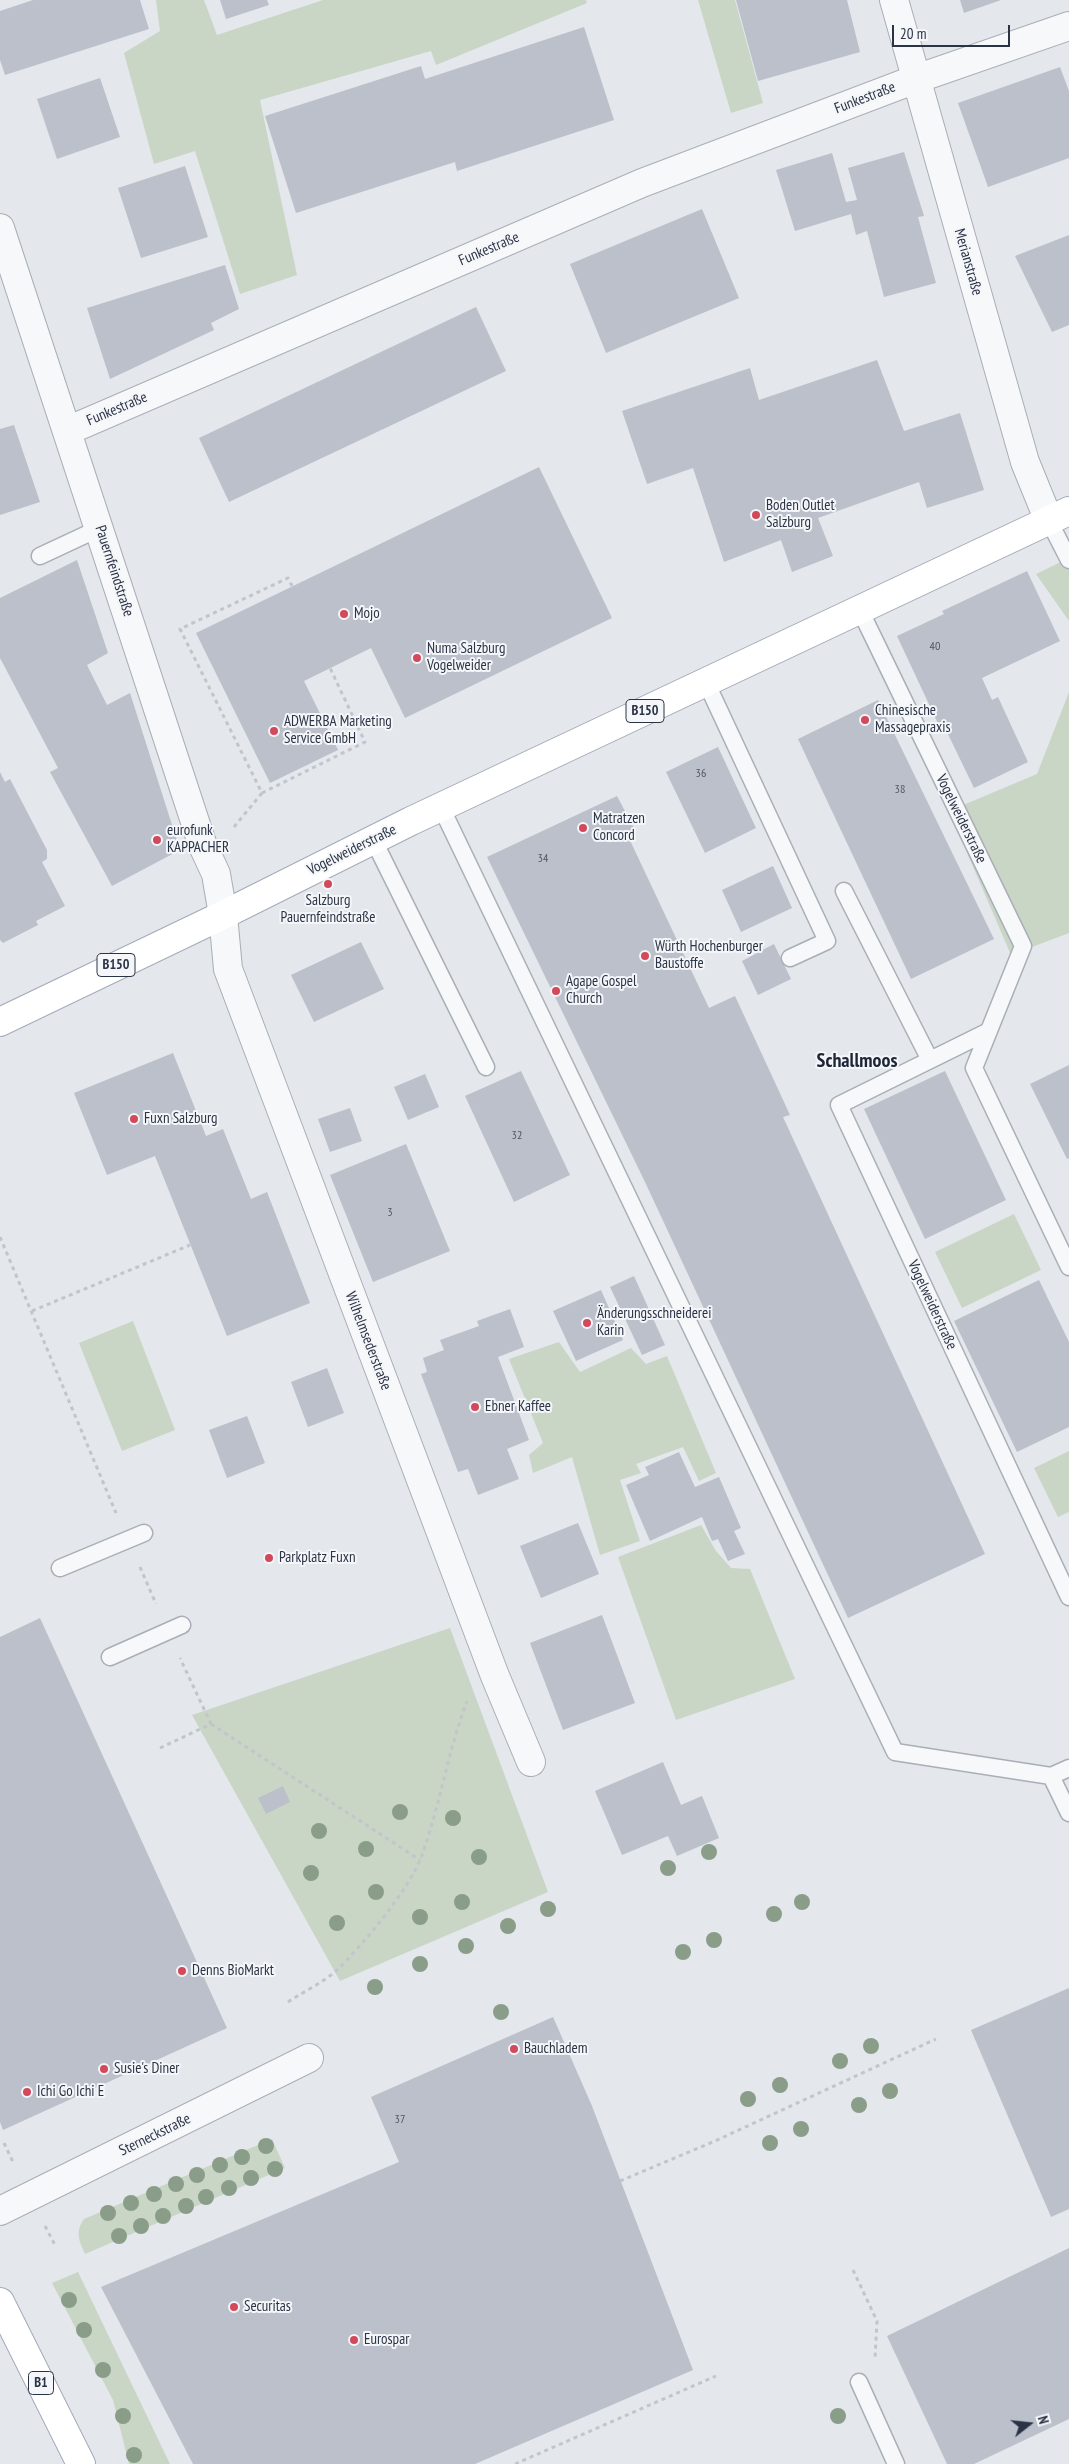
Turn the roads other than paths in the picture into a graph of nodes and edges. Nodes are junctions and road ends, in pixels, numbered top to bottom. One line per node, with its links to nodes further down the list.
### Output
1 (894, 0): 3 (street, Merianstraße)
2 (1069, 26): 3 (street, Funkestraße)
3 (916, 79): 5 (street, Funkestraße); 6 (street, Merianstraße)
4 (3, 245): 5 (street, Pauernfeindstraße)
5 (67, 431): 7 (street, Pauernfeindstraße)
6 (1059, 516): 9 (lane); 10 (main road, Vogelweiderstraße / B150)
7 (100, 528): 8 (lane); 15 (street, Pauernfeindstraße)
8 (40, 556)
9 (1069, 560)
10 (860, 610): 11 (main road, Vogelweiderstraße / B150); 18 (lane, Vogelweiderstraße)
11 (706, 682): 12 (main road, Vogelweiderstraße / B150); 16 (lane)
12 (441, 807): 13 (main road, Vogelweiderstraße / B150); 29 (lane)
13 (373, 839): 15 (main road, Vogelweiderstraße / B150); 20 (lane)
14 (844, 891): 19 (lane)
15 (223, 915): 17 (main road, Vogelweiderstraße / B150); 27 (street, Wilhelmsederstraße)
16 (790, 958)
17 (0, 1022)
18 (989, 1031): 19 (lane, Vogelweiderstraße); 21 (lane, Vogelweiderstraße)
19 (930, 1060): 24 (lane, Vogelweiderstraße)
20 (486, 1067)
21 (1069, 1267)
22 (144, 1533): 23 (lane)
23 (60, 1568)
24 (1069, 1597)
25 (175, 1628): 26 (lane)
26 (110, 1657)
27 (531, 1762)
28 (1069, 1768): 29 (lane)
29 (1051, 1776): 30 (lane)
30 (1069, 1813)
31 (309, 2058): 32 (street, Sterneckstraße)
32 (0, 2211)
33 (0, 2302): 35 (main road, B1)
34 (859, 2382): 36 (lane)
35 (81, 2464)
36 (896, 2464)

